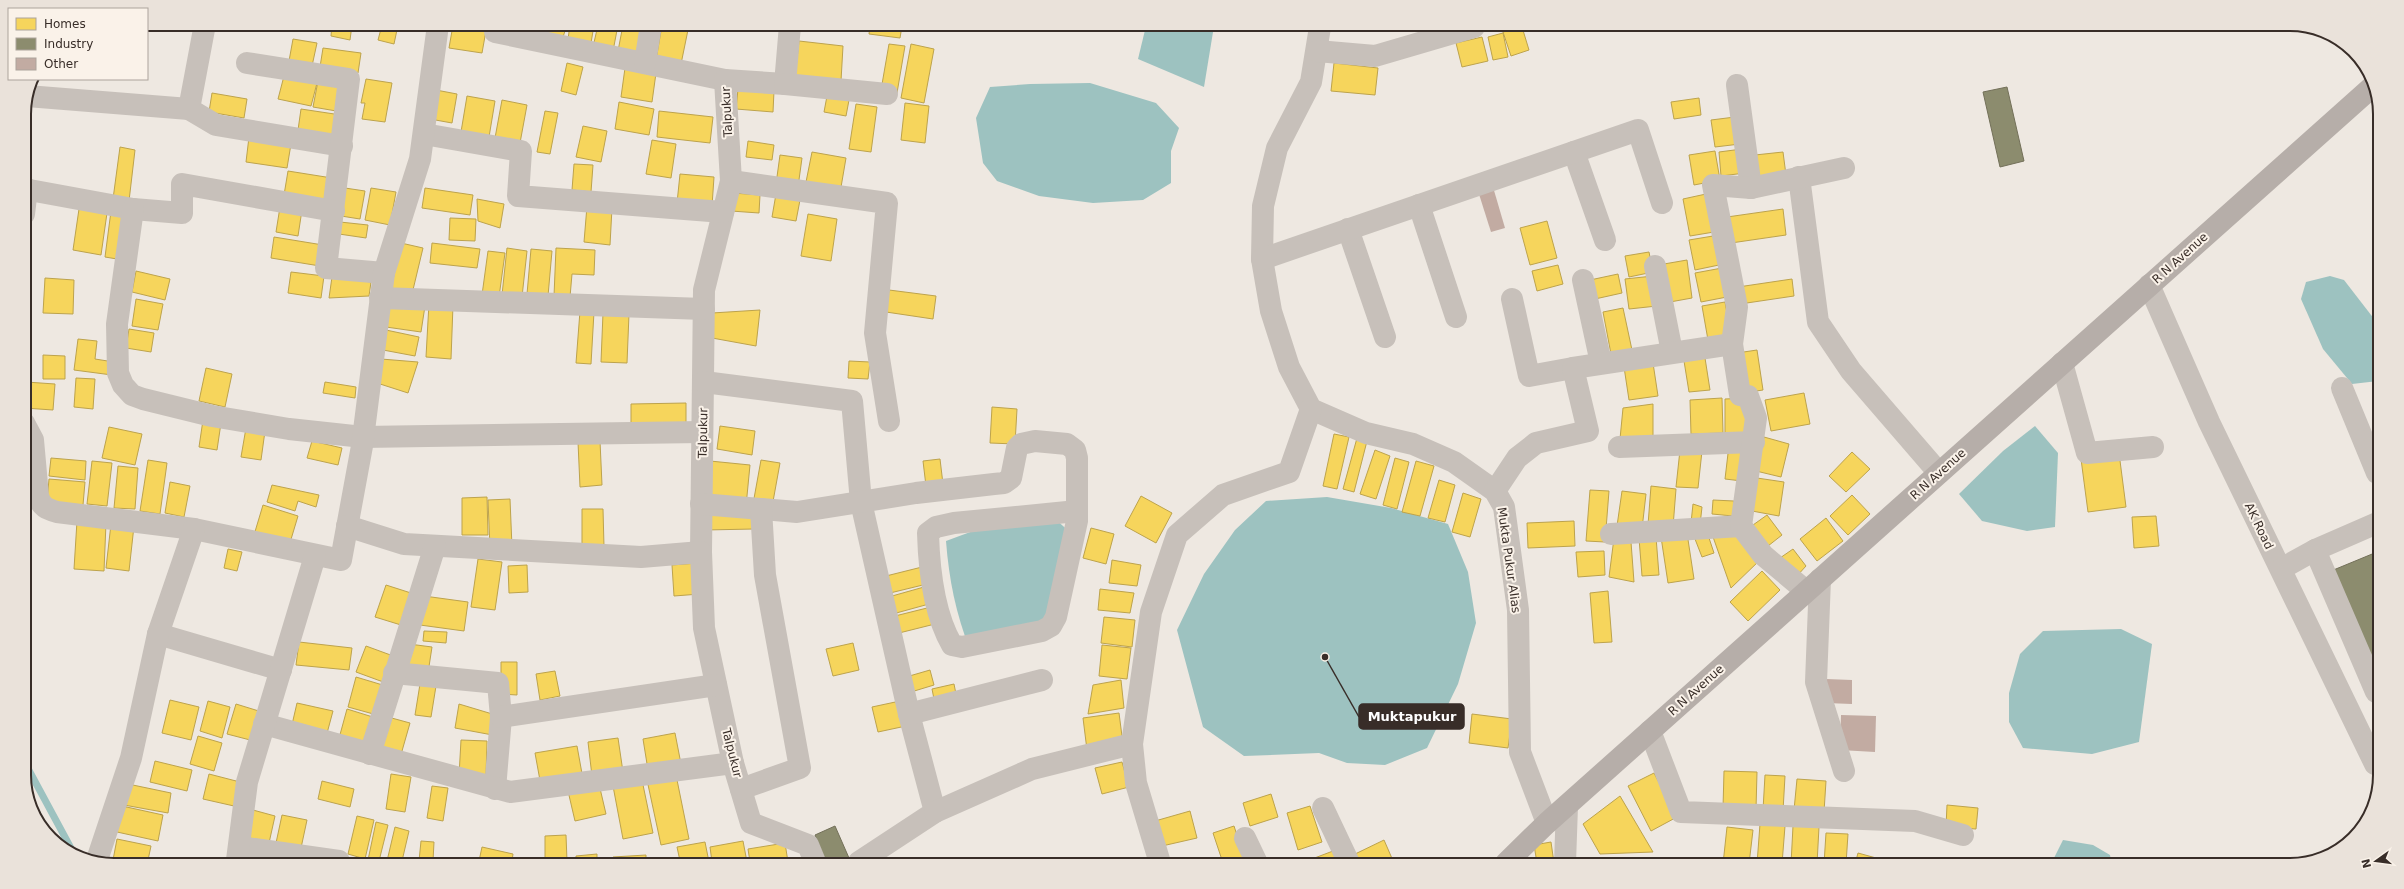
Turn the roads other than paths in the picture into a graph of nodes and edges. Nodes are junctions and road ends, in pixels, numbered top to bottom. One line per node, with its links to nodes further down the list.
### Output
1 (204, 31): 17 (street)
2 (437, 31): 18 (street)
3 (495, 31): 10 (street)
4 (650, 31): 10 (street)
5 (790, 31): 12 (street)
6 (1320, 31): 8 (street)
7 (1460, 31): 8 (street)
8 (1317, 51): 33 (street)
9 (247, 63): 19 (street)
10 (645, 63): 11 (street)
11 (725, 80): 12 (street, Talpukur); 23 (street, Talpukur)
12 (785, 84): 15 (street, Talpukur)
13 (1738, 85): 24 (street)
14 (2369, 89): 37 (main road, R N Avenue)
15 (887, 94)
16 (33, 97): 17 (street)
17 (189, 110): 19 (street)
18 (424, 134): 30 (street); 35 (street)
19 (342, 146): 29 (street)
20 (1574, 152): 26 (street); 27 (street); 32 (street)
21 (1844, 168): 22 (street)
22 (1799, 177): 24 (street); 59 (street)
23 (731, 181): 30 (street, Talpukur); 51 (street)
24 (1751, 188): 43 (street)
25 (31, 190): 28 (street)
26 (1662, 203)
27 (1419, 205): 31 (street); 41 (street)
28 (134, 209): 29 (street); 54 (street)
29 (334, 211): 35 (street)
30 (723, 212): 40 (street, Talpukur)
31 (1348, 229): 33 (street); 42 (street)
32 (1605, 240)
33 (1262, 259): 50 (street)
34 (1655, 266): 44 (street)
35 (384, 273): 38 (street)
36 (1583, 280): 45 (street)
37 (2149, 285): 46 (main road, R N Avenue); 74 (street, AK Road)
38 (380, 298): 40 (street); 54 (street)
39 (1512, 300): 47 (street)
40 (704, 308): 48 (street, Talpukur)
41 (1456, 317)
42 (1385, 337)
43 (1732, 344): 44 (street); 55 (street)
44 (1672, 352): 45 (street)
45 (1601, 363): 47 (street)
46 (2062, 363): 57 (street); 59 (main road, R N Avenue)
47 (1573, 368): 60 (street)
48 (704, 382): 52 (street, Talpukur); 61 (street)
49 (2342, 388): 58 (street)
50 (1311, 410): 60 (street, Mukta Pukur Alias); 86 (street)
51 (889, 421)
52 (702, 432): 54 (street); 62 (street, Talpukur)
53 (31, 436): 68 (street)
54 (363, 436): 66 (street)
55 (1754, 442): 56 (street); 67 (street)
56 (1619, 447)
57 (2153, 447)
58 (2373, 464)
59 (1939, 473): 75 (main road, R N Avenue)
60 (1495, 491): 96 (street, Mukta Pukur Alias)
61 (861, 502): 63 (street); 64 (street); 82 (street)
62 (701, 504): 63 (street); 72 (street, Talpukur)
63 (761, 509): 92 (street)
64 (1077, 511): 64 (street)
65 (2373, 525): 71 (street)
66 (347, 526): 70 (street); 73 (street)
67 (1741, 526): 69 (street); 75 (street)
68 (194, 529): 73 (street); 76 (street)
69 (1611, 534)
70 (435, 546): 72 (street); 78 (street)
71 (2314, 550): 74 (street); 81 (street)
72 (701, 552): 80 (street, Talpukur)
73 (315, 556): 77 (street)
74 (2281, 570): 88 (street, AK Road)
75 (1813, 586): 85 (main road, R N Avenue); 90 (street)
76 (158, 634): 77 (street); 100 (street)
77 (281, 670): 84 (street)
78 (394, 673): 83 (street); 87 (street)
79 (1042, 680): 82 (street)
80 (716, 685): 83 (street); 89 (street, Talpukur)
81 (2373, 685)
82 (909, 714): 95 (street)
83 (501, 717): 91 (street)
84 (264, 724): 87 (street); 99 (street)
85 (1650, 731): 93 (main road, R N Avenue); 97 (street)
86 (1132, 744): 95 (street); 104 (street)
87 (370, 754): 91 (street)
88 (2373, 760)
89 (733, 763): 91 (street); 92 (street, Talpukur)
90 (1844, 771)
91 (495, 789)
92 (741, 789): 102 (street, Talpukur)
93 (1566, 806): 96 (main road, R N Avenue); 108 (street)
94 (1323, 808): 106 (street)
95 (935, 812): 103 (street)
96 (1547, 823): 107 (main road, R N Avenue)
97 (1962, 835)
98 (1245, 838): 105 (street)
99 (238, 854): 101 (street)
100 (98, 856)
101 (296, 858)
102 (813, 858)
103 (865, 858)
104 (1159, 858)
105 (1255, 858)
106 (1347, 858)
107 (1511, 858)
108 (1565, 858)

